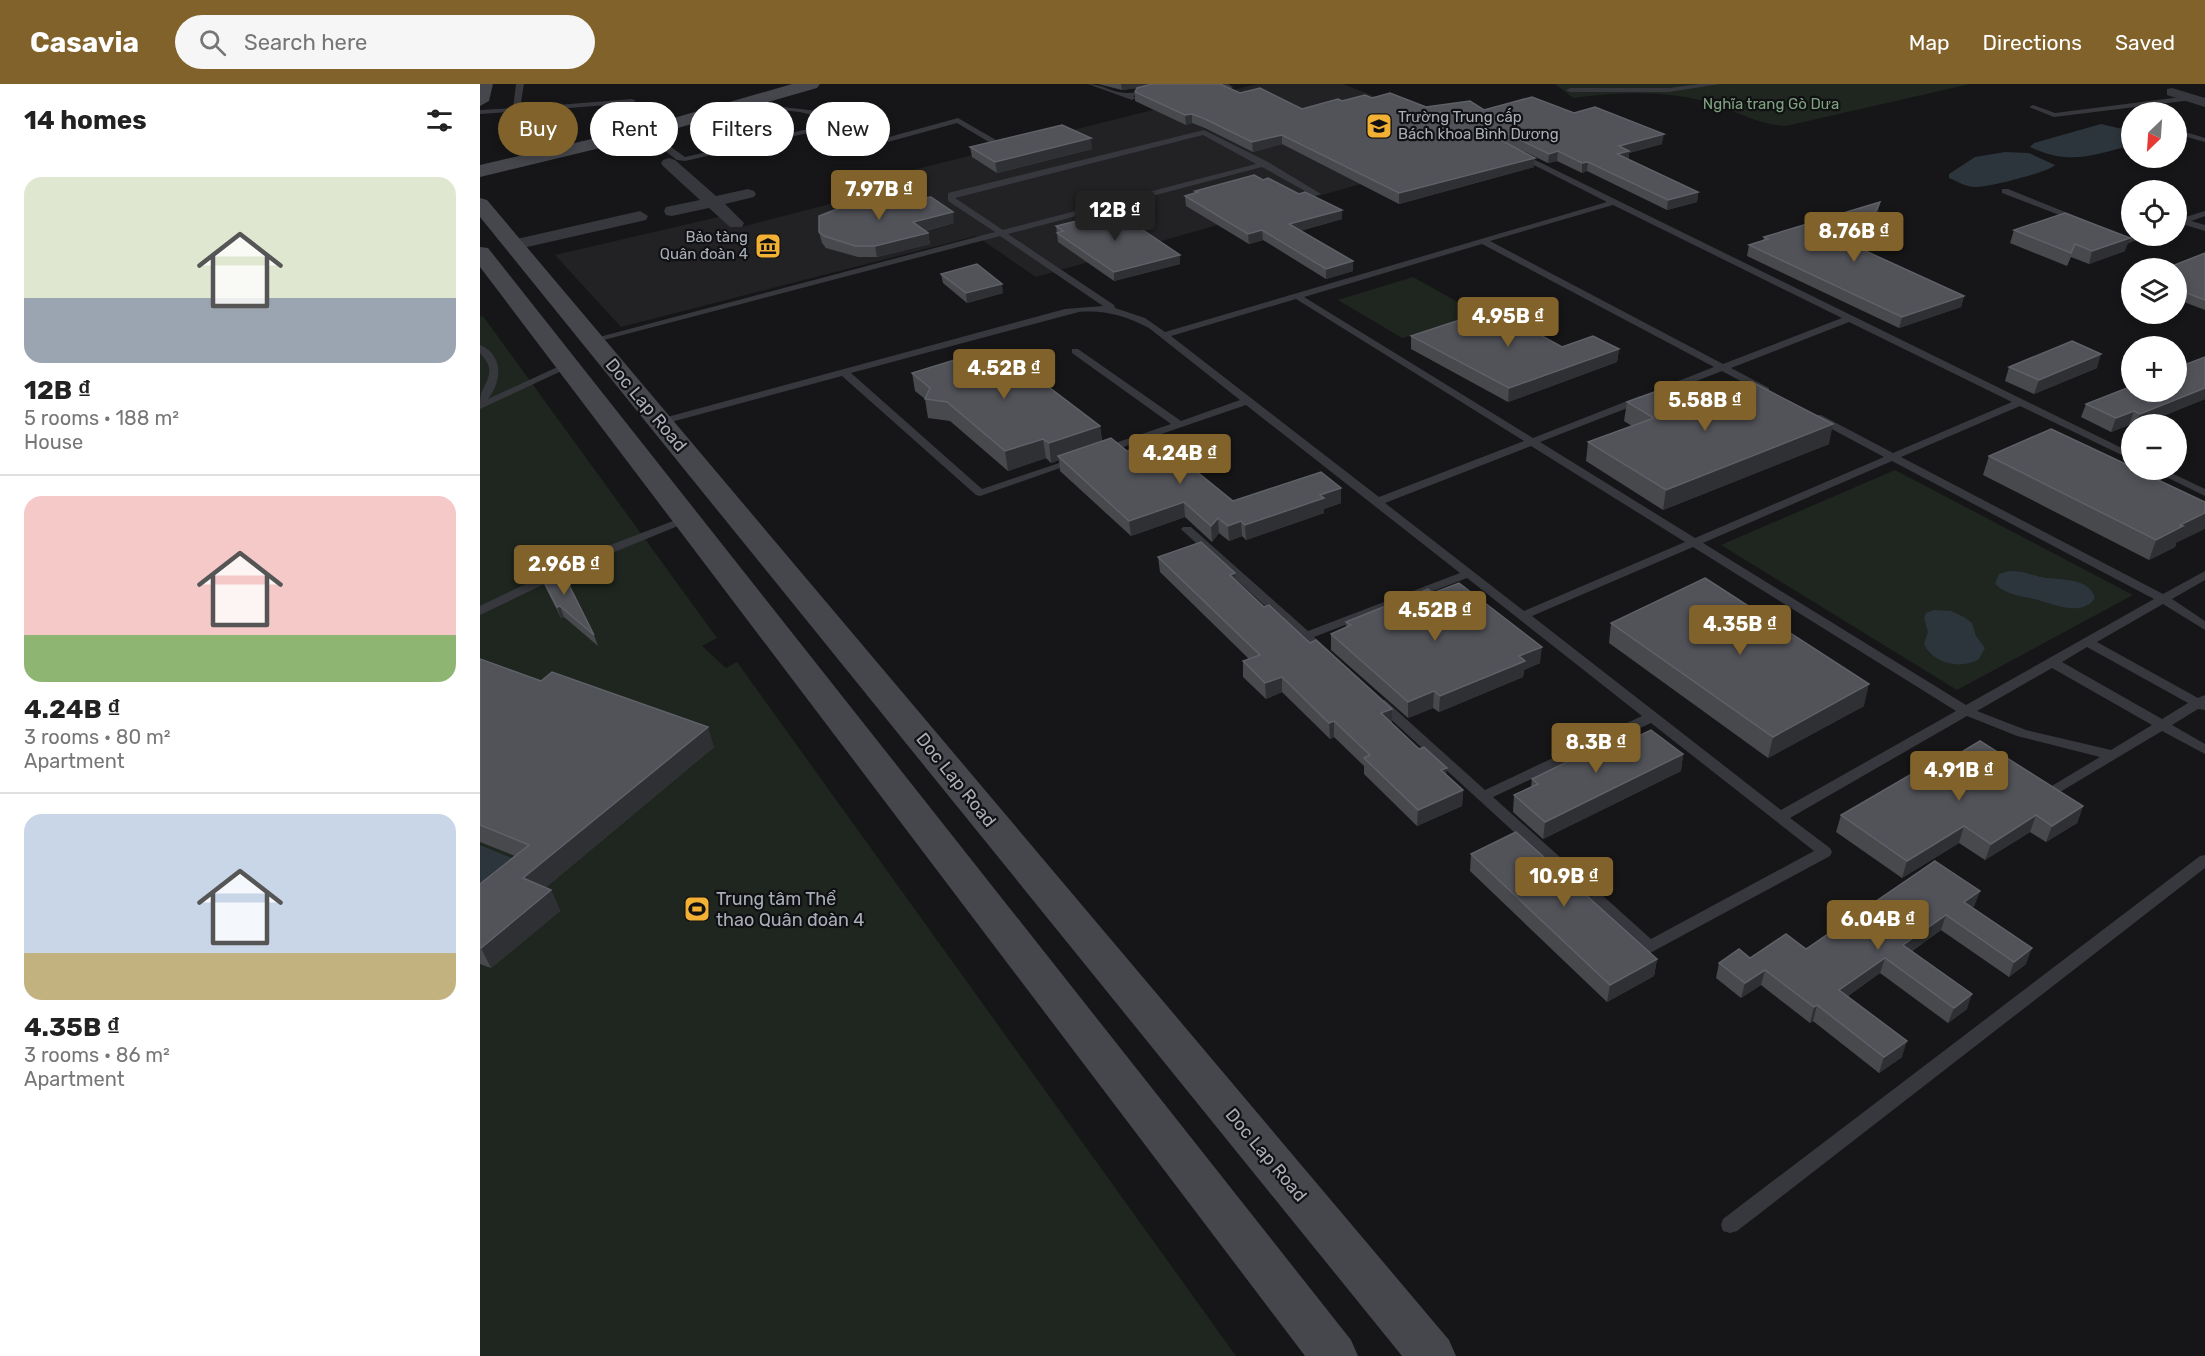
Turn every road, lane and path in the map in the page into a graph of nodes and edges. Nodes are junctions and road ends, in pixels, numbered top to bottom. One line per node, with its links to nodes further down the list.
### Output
1 (484, 84): 10 (main road)
2 (520, 84): 12 (lane)
3 (811, 84): 13 (main road)
4 (1092, 84): 5 (lane)
5 (1174, 84)
6 (1716, 84): 7 (lane)
7 (1570, 90)
8 (2172, 92): 9 (street)
9 (2189, 98): 14 (street); 16 (lane)
10 (480, 101)
11 (632, 101): 15 (lane)
12 (517, 102)
13 (746, 102)
14 (2205, 103)
15 (578, 105)
16 (2033, 107)
17 (498, 111): 18 (lane)
18 (480, 112)
19 (806, 132): 26 (lane)
20 (2187, 134): 23 (lane)
21 (890, 139): 22 (lane)
22 (992, 140)
23 (2205, 140)
24 (590, 145): 29 (main road)
25 (1508, 150): 34 (lane)
26 (677, 156)
27 (669, 163): 33 (street)
28 (1265, 164): 32 (lane); 42 (lane); 42 (lane)
29 (480, 171)
30 (2005, 190): 39 (lane)
31 (748, 194): 33 (street)
32 (1317, 194)
33 (713, 202): 38 (street); 44 (street)
34 (1615, 202): 43 (lane); 48 (lane)
35 (480, 204): 44 (main road, Doc Lap Road)
36 (2205, 213): 37 (lane)
37 (2187, 219)
38 (736, 223)
39 (2088, 223)
40 (2187, 224): 41 (lane)
41 (2205, 228)
42 (1002, 233): 47 (lane); 50 (lane)
43 (1483, 241): 46 (lane); 54 (lane)
44 (514, 245): 50 (main road, Doc Lap Road)
45 (480, 253): 53 (main road, Doc Lap Road)
46 (1297, 296): 49 (lane); 64 (lane)
47 (1115, 309): 49 (lane); 55 (lane)
48 (1850, 318): 54 (lane); 59 (lane)
49 (1164, 335): 58 (lane)
50 (592, 340): 62 (main road, Doc Lap Road)
51 (480, 348): 57 (lane)
52 (1076, 351): 63 (lane)
53 (567, 366): 60 (lane); 70 (main road, Doc Lap Road)
54 (1723, 367): 56 (lane); 64 (lane)
55 (844, 372): 62 (lane); 63 (lane)
56 (1776, 395)
57 (480, 401)
58 (1248, 401): 63 (lane); 69 (lane)
59 (2020, 402): 65 (lane); 66 (lane)
60 (480, 406)
61 (1808, 412): 66 (lane)
62 (660, 422): 96 (main road, Doc Lap Road)
63 (1180, 425)
64 (1532, 442): 69 (lane); 72 (lane)
65 (2121, 452)
66 (1893, 457): 72 (lane); 75 (lane)
67 (2178, 480): 68 (lane)
68 (2205, 493)
69 (1377, 502): 73 (lane)
70 (686, 519): 76 (lane); 95 (main road, Doc Lap Road)
71 (1187, 529): 79 (lane)
72 (1694, 542): 77 (lane); 85 (lane)
73 (1468, 574): 77 (lane); 79 (lane)
74 (2205, 575): 75 (lane)
75 (2163, 599): 78 (lane); 80 (lane)
76 (480, 611)
77 (1522, 616): 86 (lane)
78 (2205, 626)
79 (1305, 636): 82 (lane)
80 (2087, 642): 81 (lane); 84 (lane)
81 (2052, 662): 85 (lane); 87 (lane)
82 (1340, 668)
83 (1367, 692): 91 (lane)
84 (2203, 703): 87 (lane)
85 (1966, 711): 89 (lane); 92 (lane)
86 (1652, 717): 91 (lane); 92 (lane)
87 (2162, 725): 88 (lane); 89 (lane)
88 (2205, 750)
89 (2112, 755): 90 (lane)
90 (2055, 790)
91 (1483, 796): 92 (lane)
92 (1780, 817)
93 (2205, 860): 94 (lane)
94 (1730, 1225)
95 (1335, 1356)
96 (1432, 1356)

